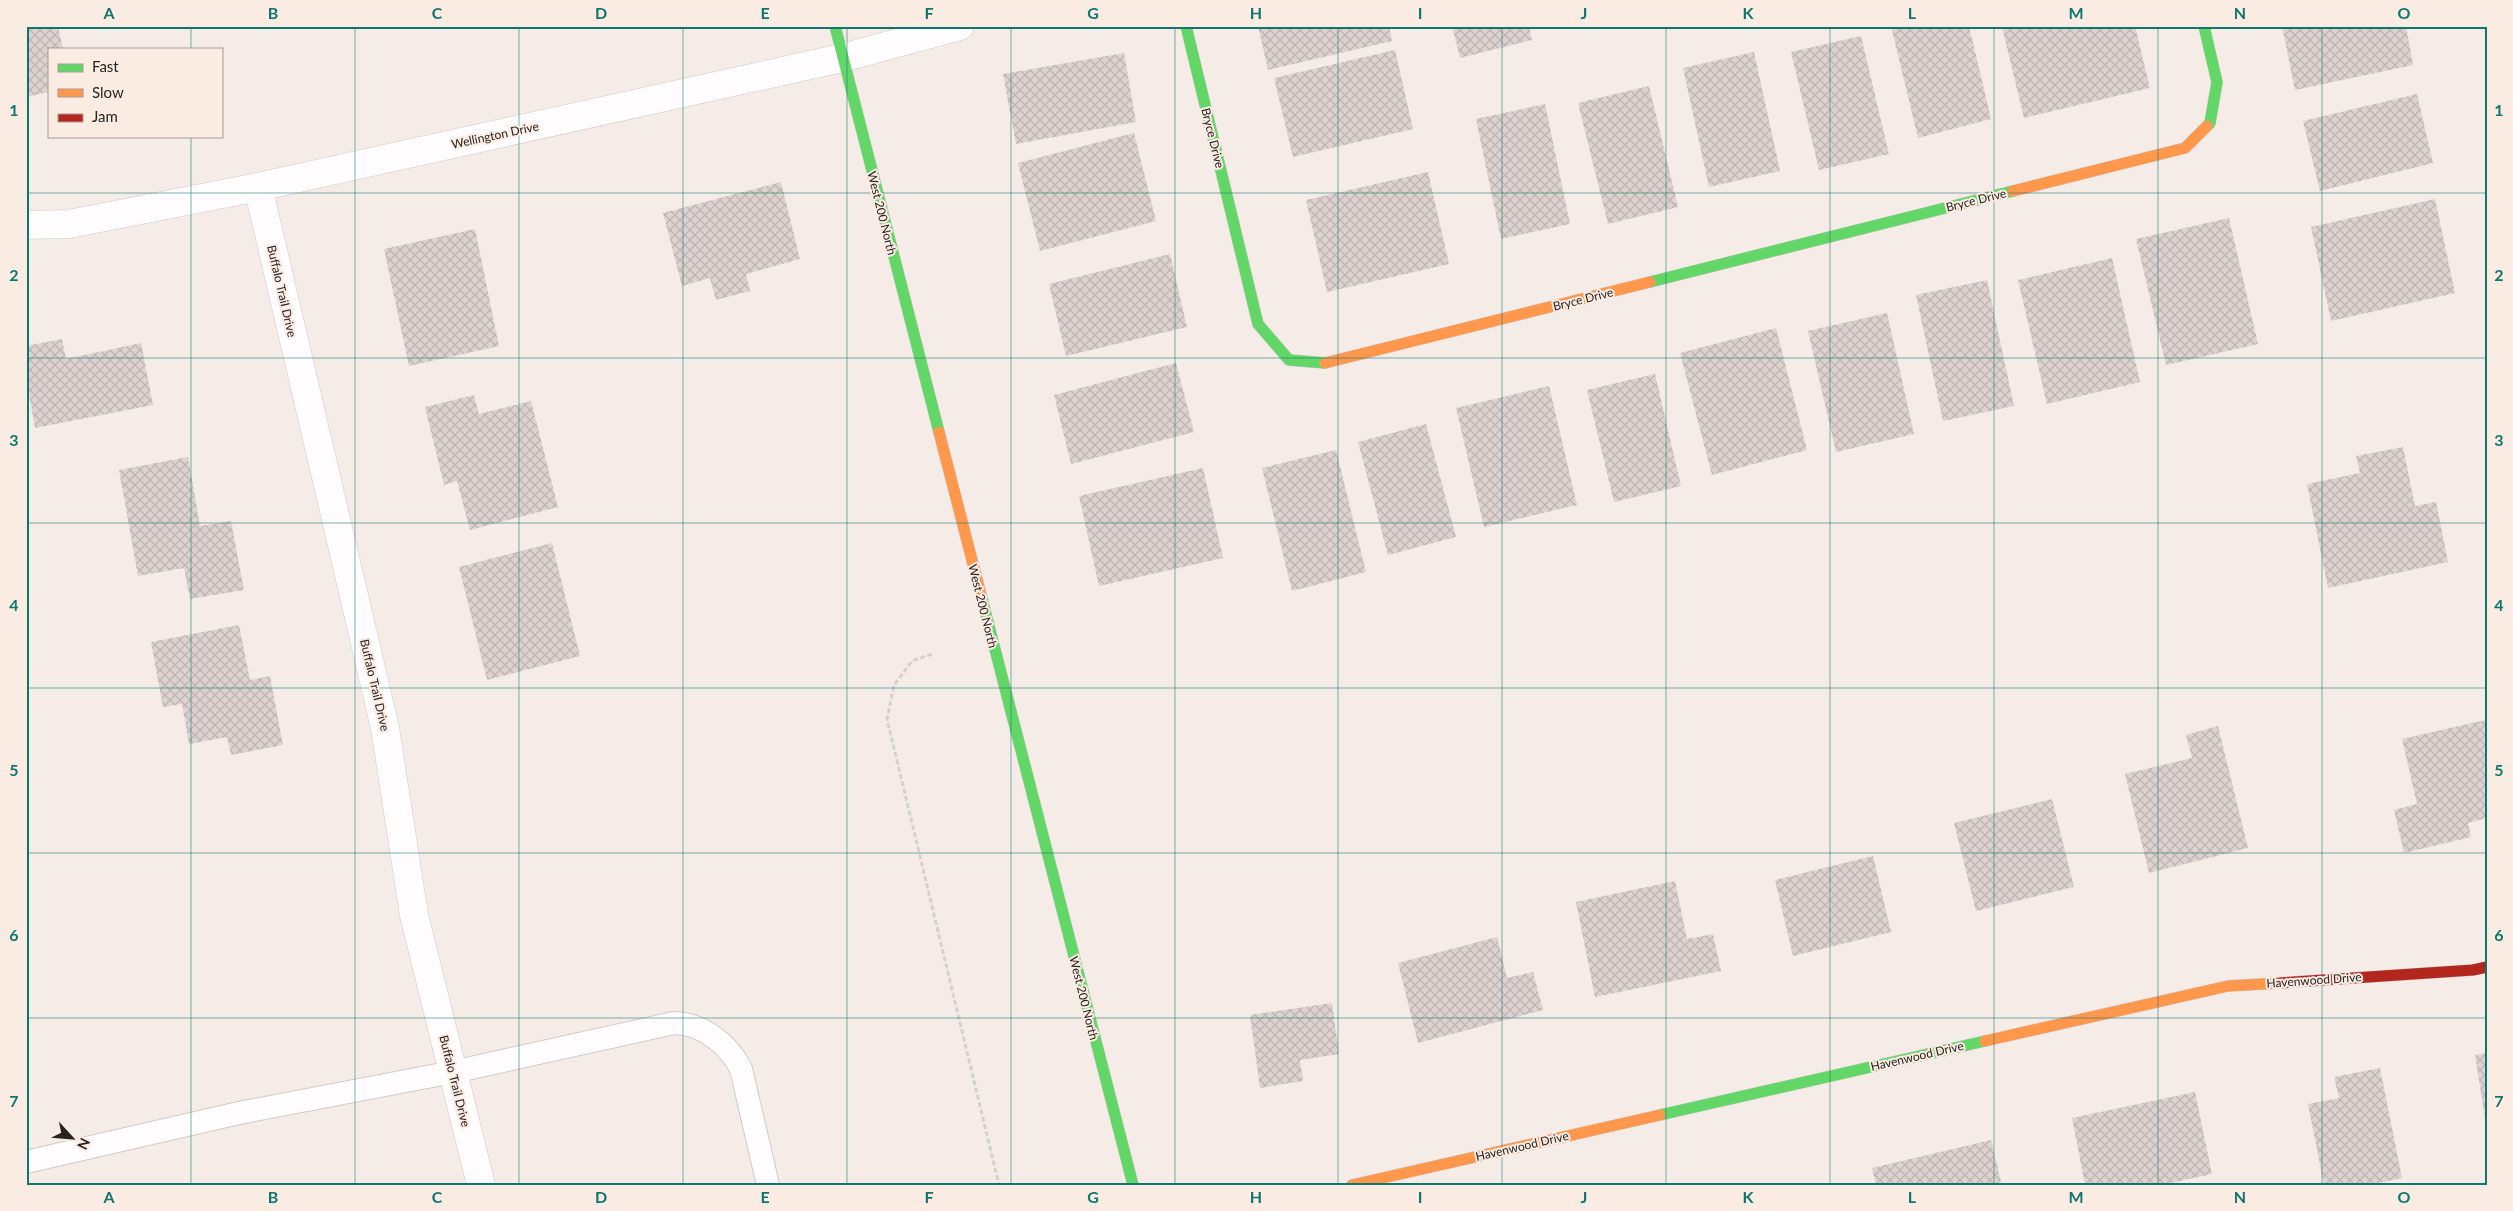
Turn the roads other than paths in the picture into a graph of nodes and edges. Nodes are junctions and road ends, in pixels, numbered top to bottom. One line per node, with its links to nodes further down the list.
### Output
1 (834, 26): 5 (street, West 200 North)
2 (960, 26): 5 (street, Wellington Drive)
3 (1186, 26): 4 (street, Bryce Drive)
4 (2204, 26)
5 (842, 58): 6 (street, Wellington Drive); 13 (street, West 200 North)
6 (258, 187): 7 (street, Wellington Drive); 9 (street, Buffalo Trail Drive)
7 (26, 225)
8 (2487, 967): 14 (street, Havenwood Drive)
9 (453, 1072): 10 (lane); 11 (street, Buffalo Trail Drive); 12 (lane)
10 (26, 1162)
11 (481, 1185)
12 (768, 1185)
13 (1133, 1185)
14 (1352, 1185)

